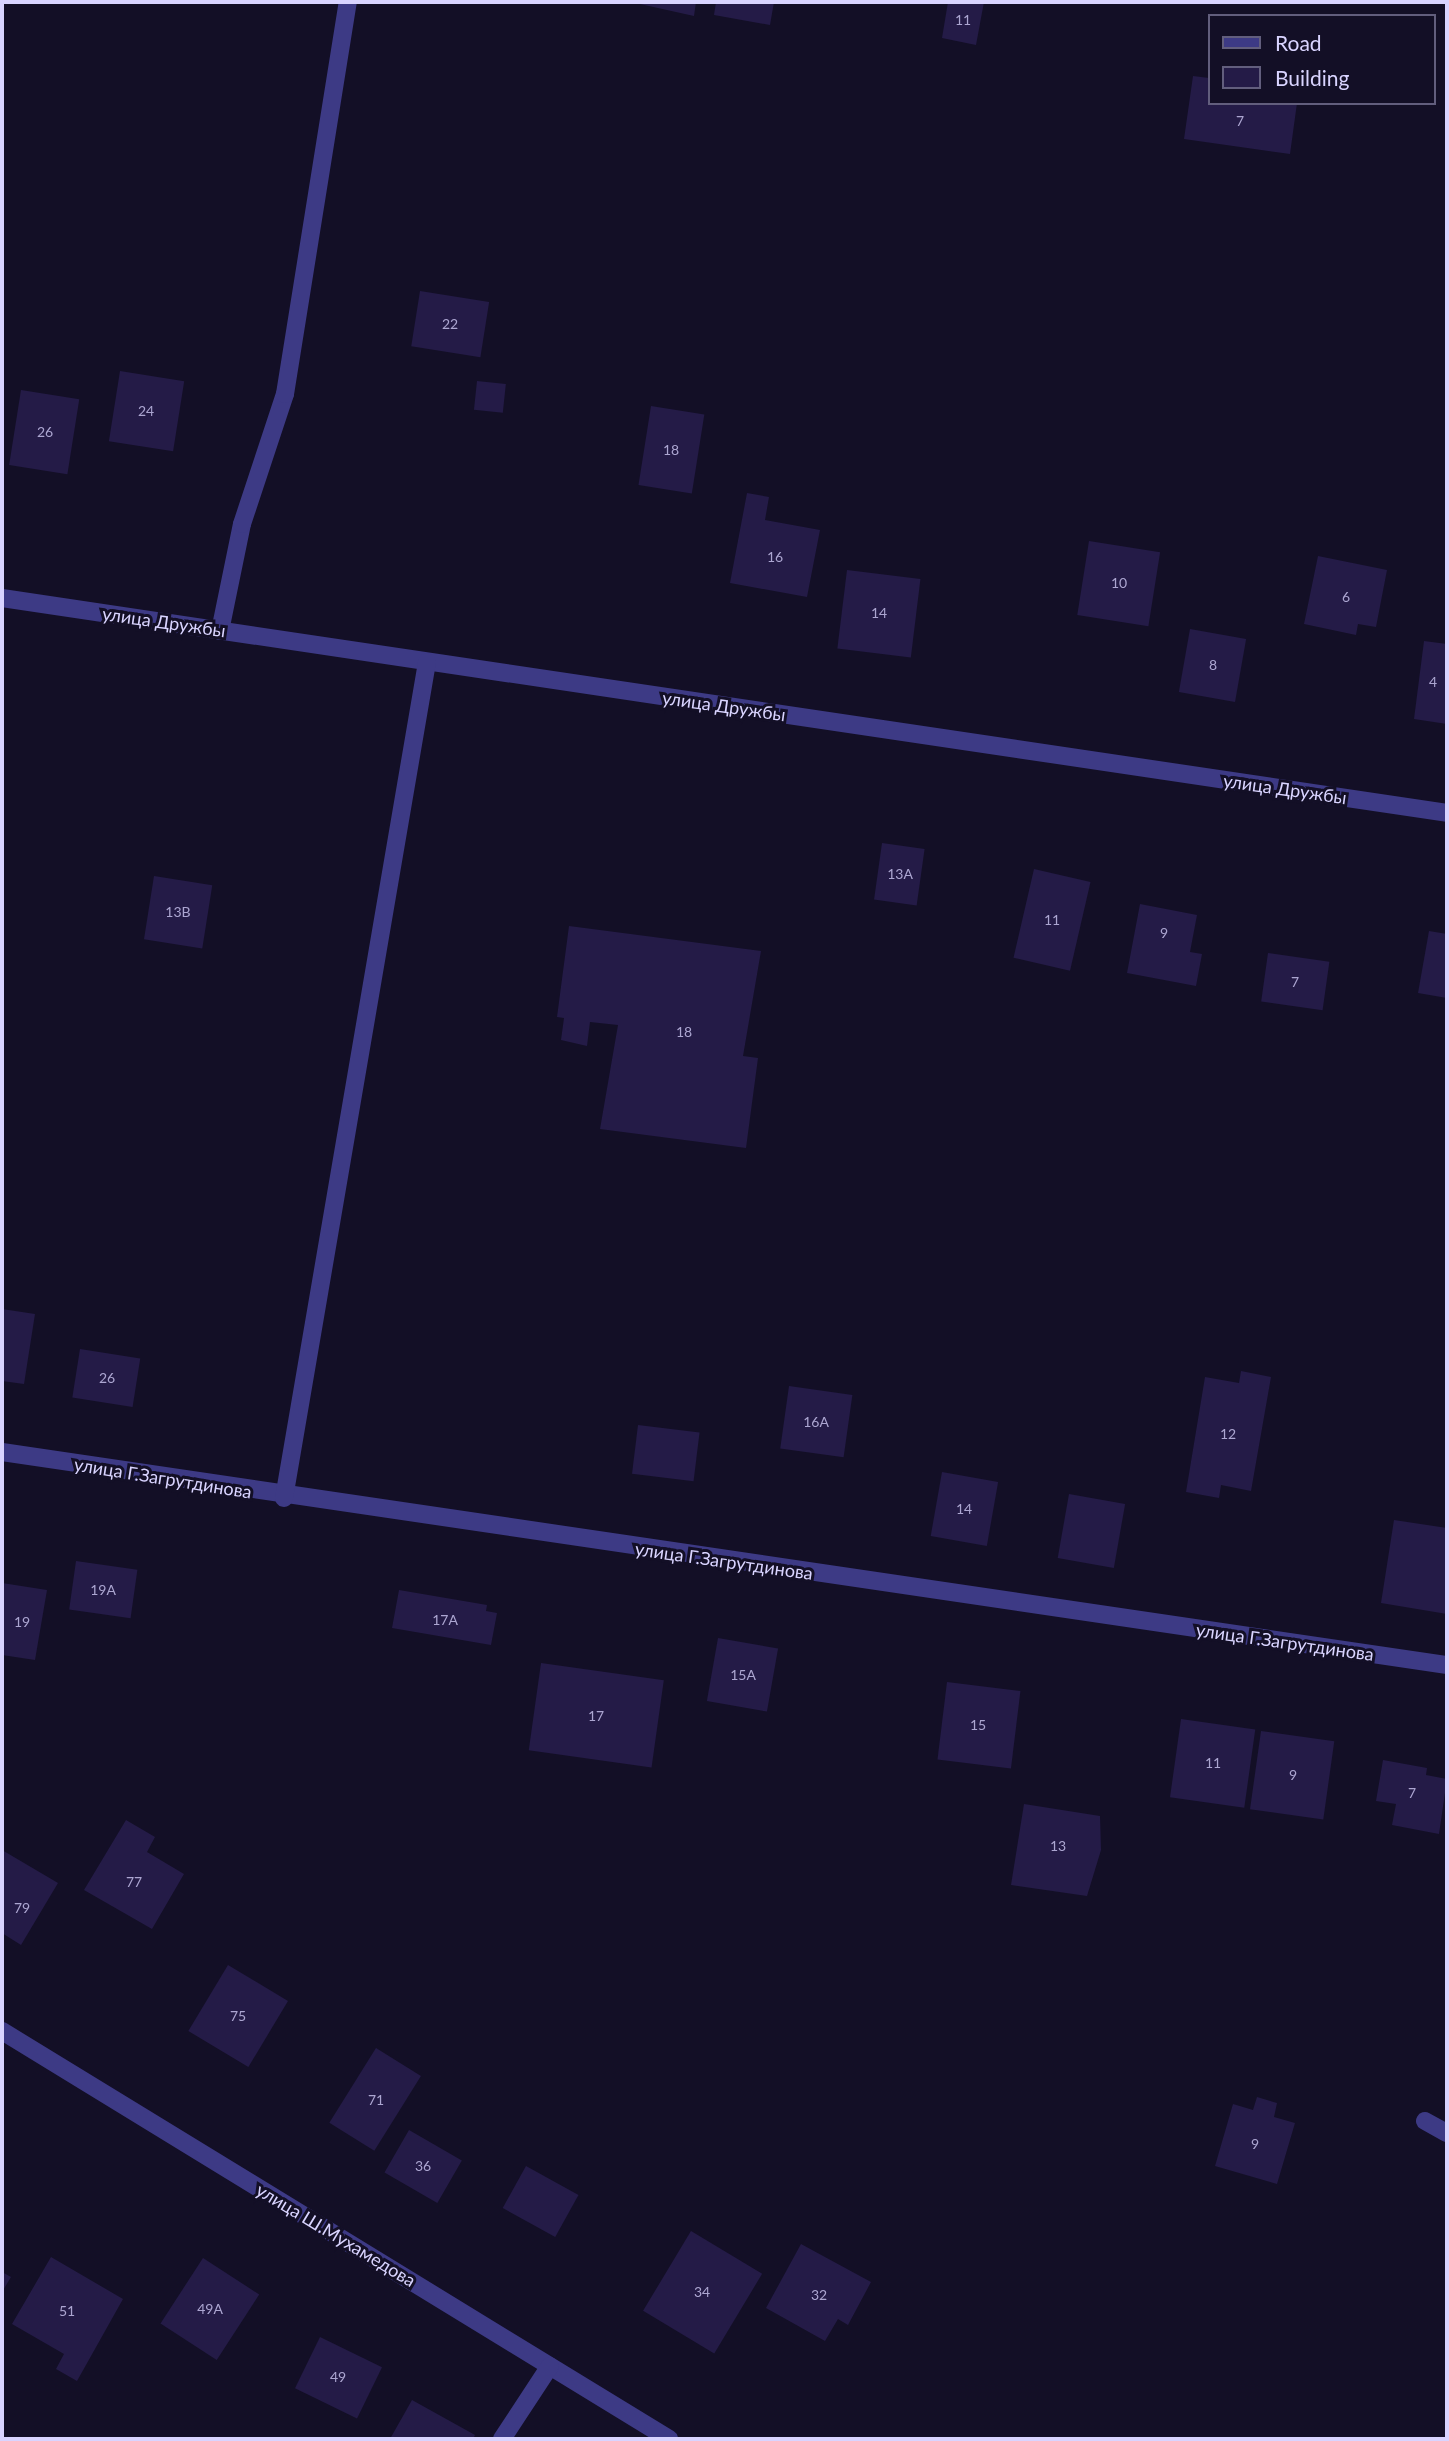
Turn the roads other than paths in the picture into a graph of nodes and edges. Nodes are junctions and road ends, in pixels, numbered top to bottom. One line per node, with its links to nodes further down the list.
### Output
1 (348, 2): 3 (street)
2 (2, 598): 3 (street, улица Дружбы)
3 (220, 631): 4 (street, улица Дружбы)
4 (427, 662): 5 (street, улица Дружбы); 7 (street)
5 (1447, 813)
6 (2, 1452): 7 (street, улица Г.Загрутдинова)
7 (284, 1498): 8 (street, улица Г.Загрутдинова)
8 (1447, 1665)
9 (2, 2031): 12 (street, улица Ш.Мухамедова)
10 (1424, 2121): 11 (street)
11 (1447, 2133)
12 (550, 2366): 13 (street); 14 (street, улица Ш.Мухамедова)
13 (502, 2439)
14 (669, 2439)

